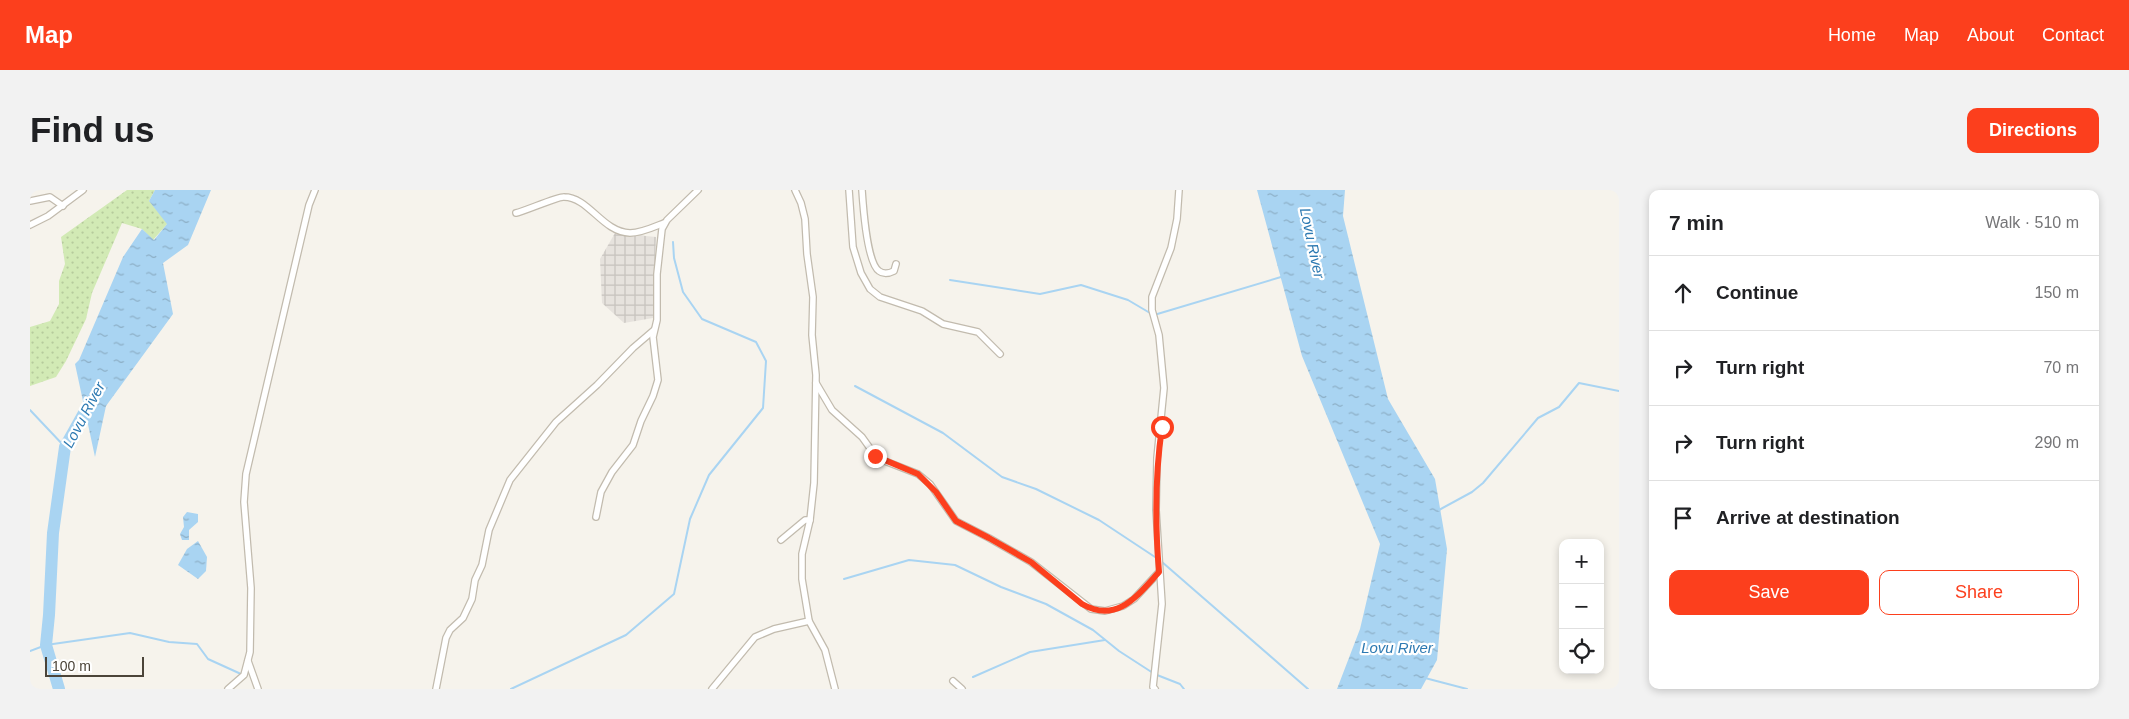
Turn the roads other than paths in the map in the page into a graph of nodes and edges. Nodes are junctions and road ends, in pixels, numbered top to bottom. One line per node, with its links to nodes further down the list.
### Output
1 (84, 190): 9 (street)
2 (315, 190): 22 (street)
3 (698, 190): 11 (street)
4 (795, 190): 16 (street)
5 (849, 190): 15 (street)
6 (862, 190): 13 (street)
7 (1179, 190): 20 (street)
8 (30, 200): 9 (street)
9 (63, 206): 12 (street)
10 (516, 213): 11 (street)
11 (664, 223): 14 (street)
12 (30, 225)
13 (896, 264)
14 (654, 330): 17 (street); 27 (street)
15 (1000, 354)
16 (816, 382): 18 (street); 20 (street)
17 (596, 517)
18 (810, 520): 19 (street); 21 (street)
19 (781, 540)
20 (1159, 572): 24 (street)
21 (809, 621): 28 (street); 29 (street)
22 (248, 661): 25 (street); 26 (street)
23 (953, 681): 30 (street)
24 (1153, 688)
25 (228, 689)
26 (258, 689)
27 (436, 689)
28 (712, 689)
29 (835, 689)
30 (962, 689)

